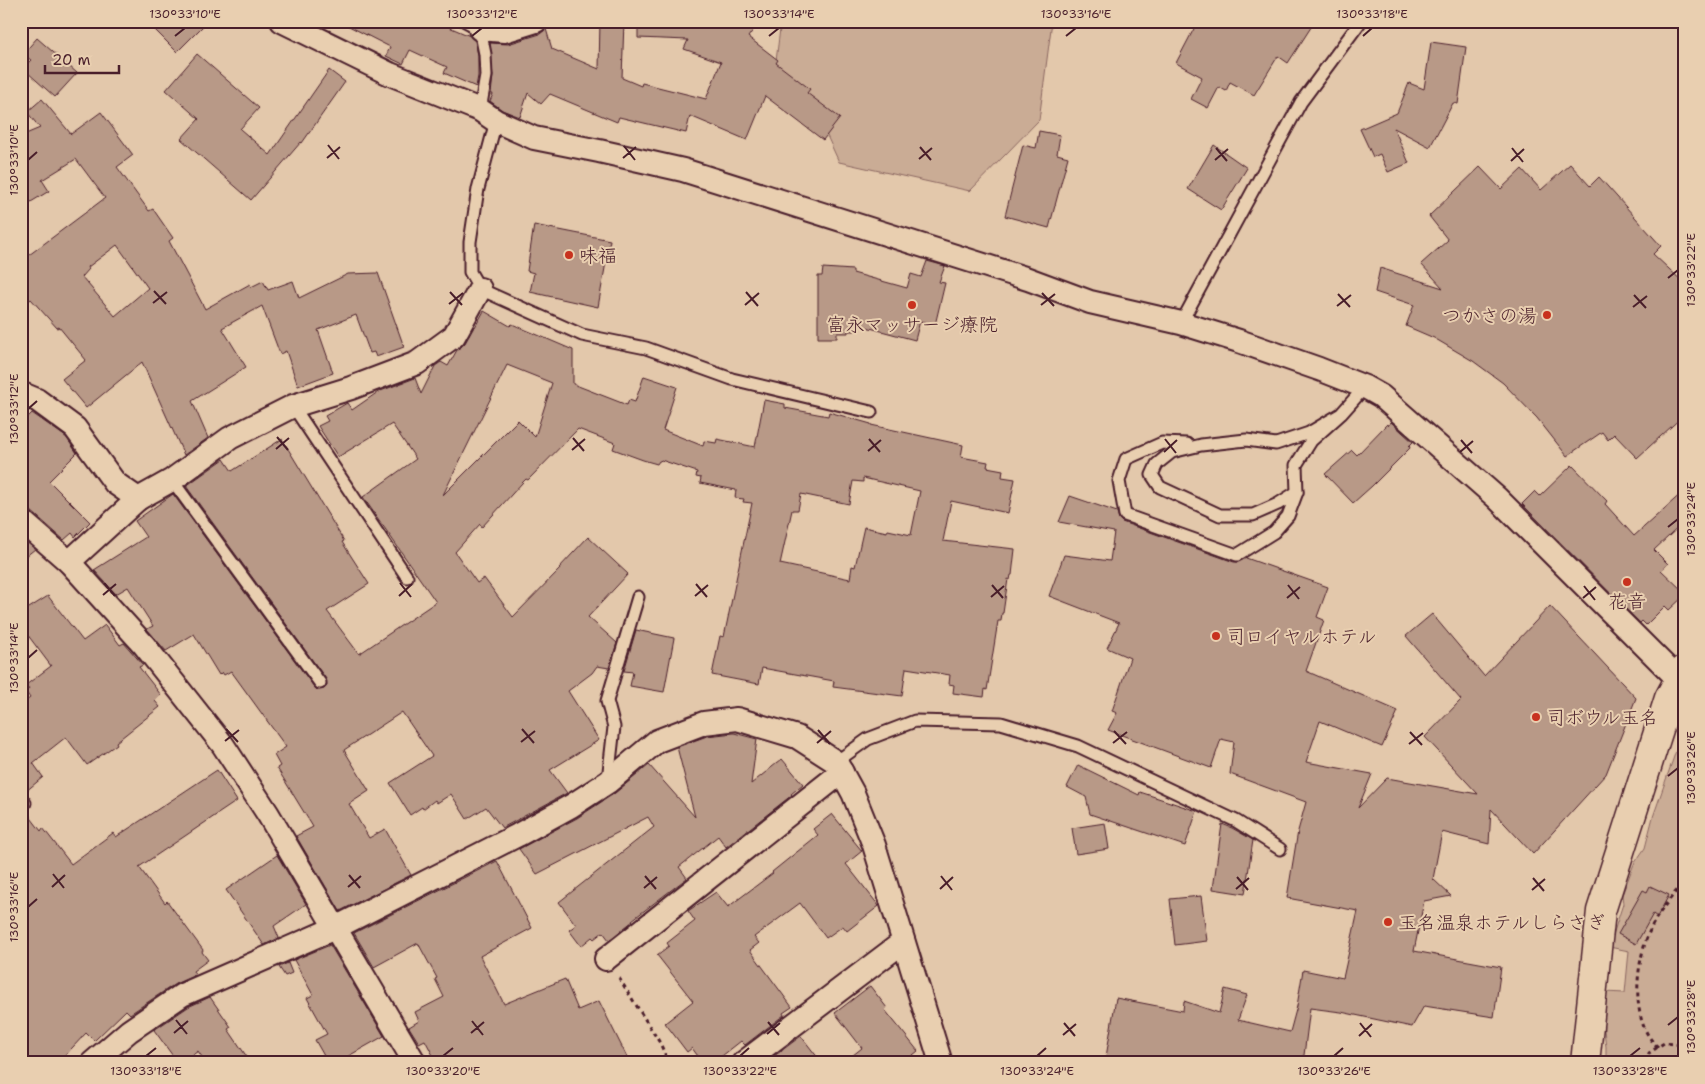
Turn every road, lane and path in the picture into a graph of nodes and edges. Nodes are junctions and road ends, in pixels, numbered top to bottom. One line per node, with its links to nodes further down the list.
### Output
1 (282, 21): 5 (street)
2 (536, 21): 4 (street)
3 (1361, 21): 7 (lane)
4 (473, 25): 5 (lane)
5 (488, 115): 6 (lane); 7 (street)
6 (480, 289): 10 (street); 11 (lane)
7 (1181, 323): 8 (street)
8 (1365, 387): 12 (lane); 22 (street)
9 (23, 397): 16 (street)
10 (293, 406): 14 (street); 19 (lane)
11 (871, 412)
12 (1341, 414): 13 (lane); 15 (lane)
13 (1201, 445): 15 (lane); 15 (lane)
14 (172, 480): 16 (street); 21 (lane)
15 (1297, 492)
16 (138, 499): 18 (street)
17 (21, 520): 18 (street)
18 (69, 562): 27 (street)
19 (407, 577)
20 (638, 597): 24 (lane)
21 (320, 683)
22 (1679, 689): 37 (street)
23 (839, 767): 24 (street); 25 (lane); 28 (street); 29 (street)
24 (608, 782): 27 (street)
25 (1280, 849)
26 (1684, 887): 31 (path)
27 (335, 928): 32 (street); 33 (street)
28 (903, 942): 35 (street); 36 (street)
29 (606, 958): 34 (path)
30 (1684, 1045): 31 (path)
31 (1658, 1047): 38 (path)
32 (92, 1063)
33 (415, 1063)
34 (669, 1063)
35 (744, 1063)
36 (941, 1063)
37 (1585, 1063)
38 (1647, 1063)

